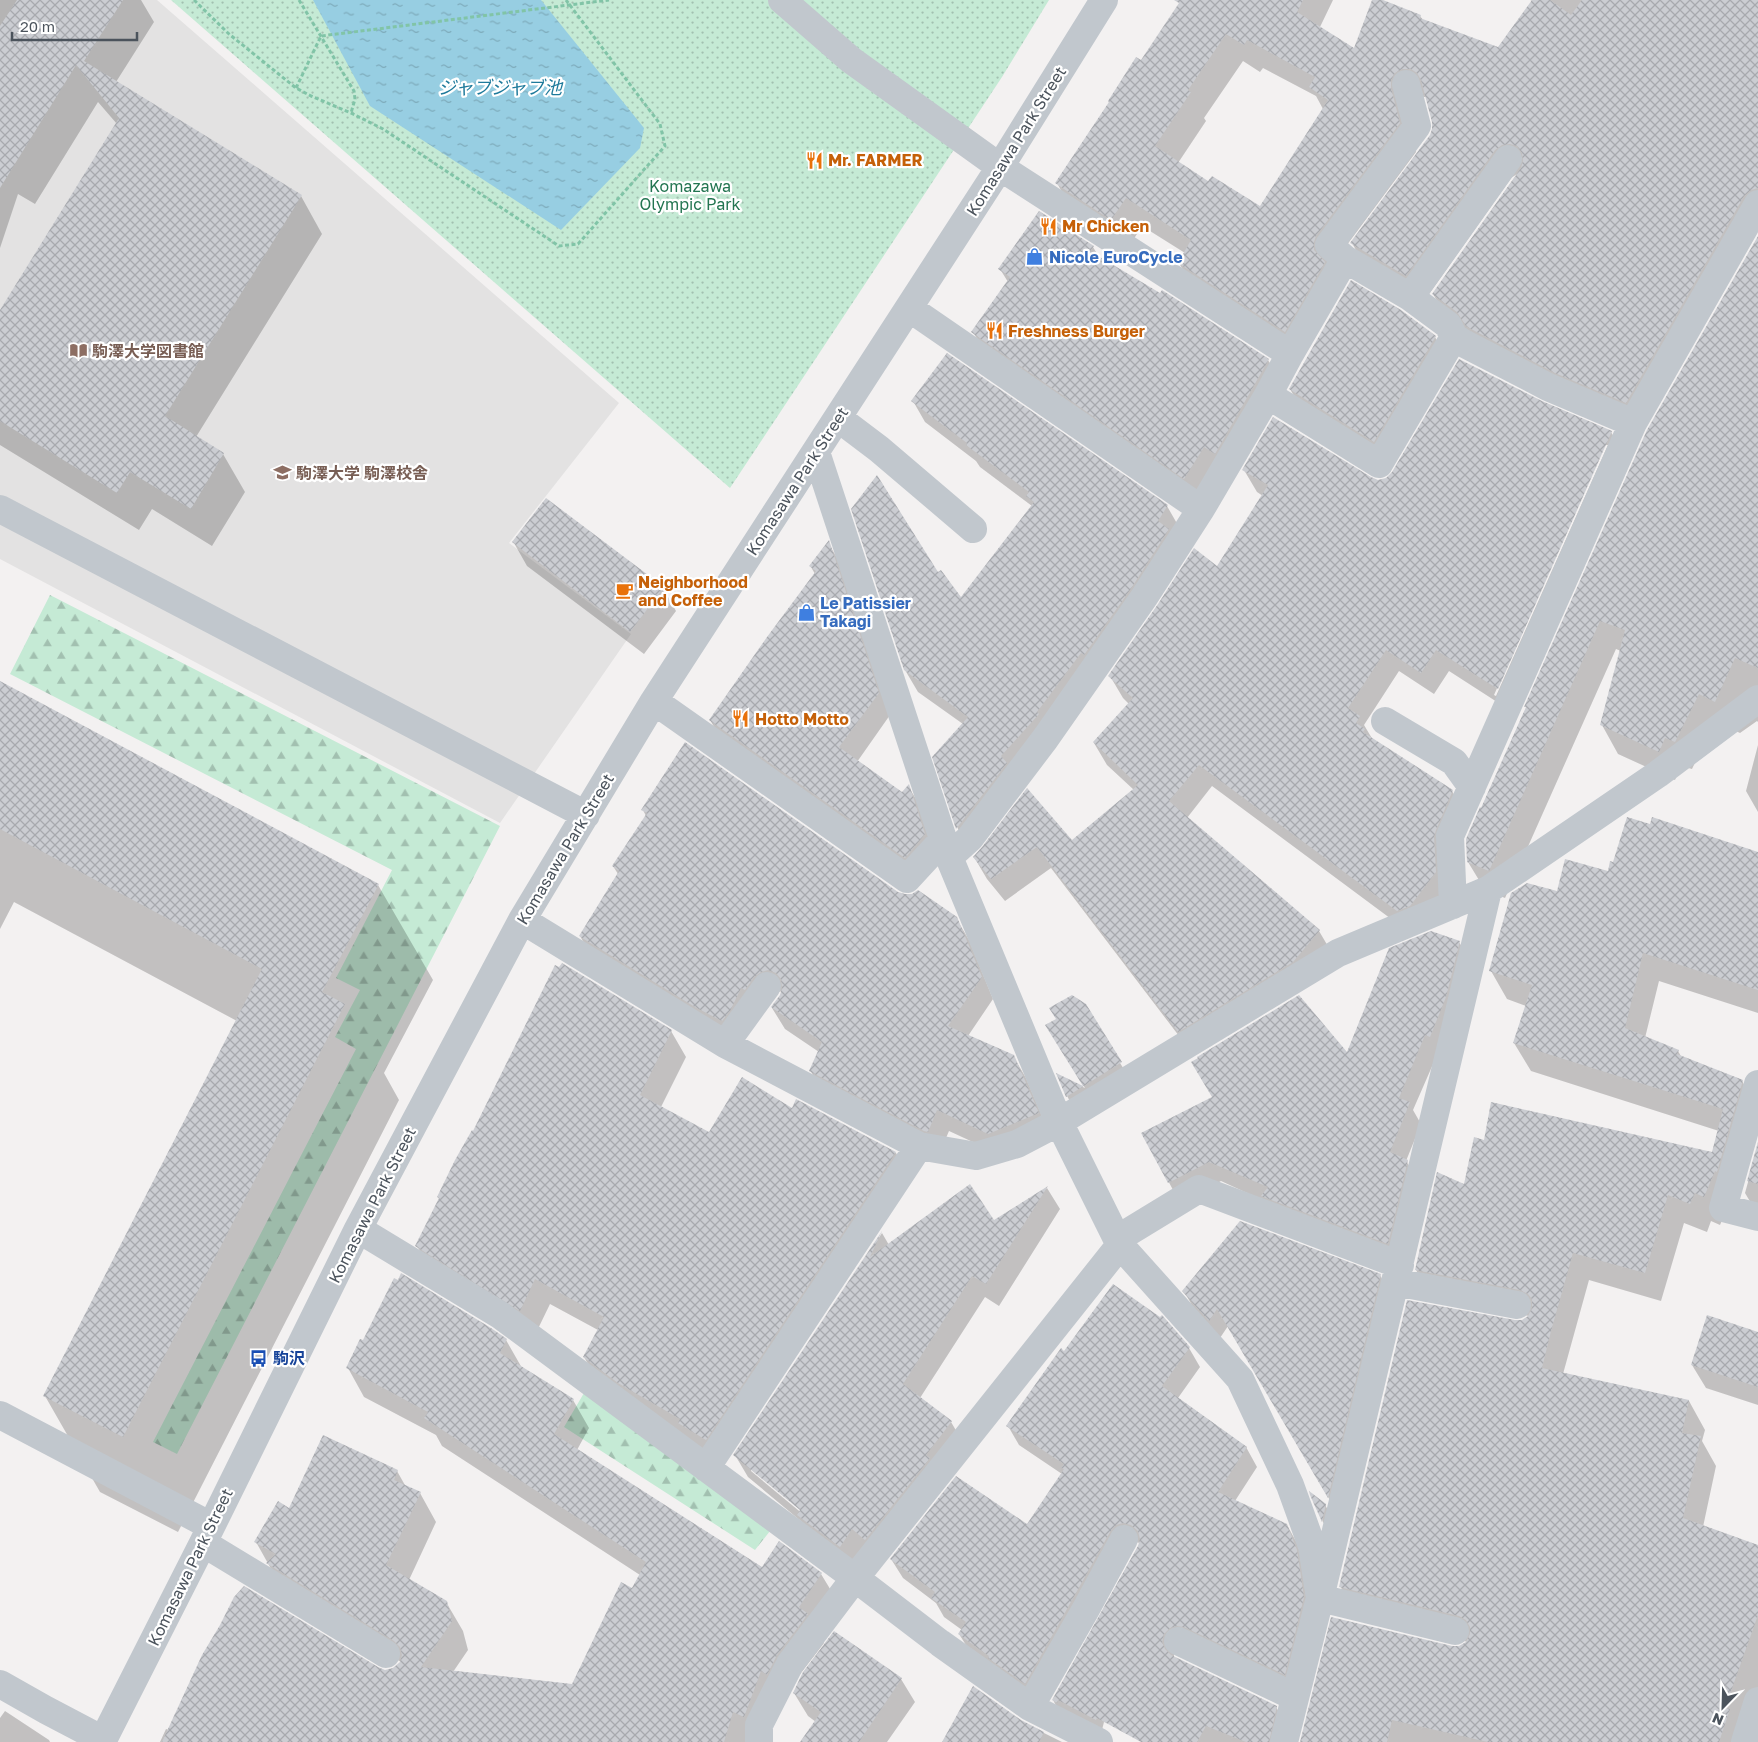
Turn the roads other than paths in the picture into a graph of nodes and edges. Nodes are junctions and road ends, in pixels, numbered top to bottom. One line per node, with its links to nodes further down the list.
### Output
1 (782, 0): 5 (street)
2 (1104, 0): 5 (street, Komasawa Park Street)
3 (1406, 84): 7 (street)
4 (1508, 159): 8 (street)
5 (1000, 168): 9 (street, Komasawa Park Street); 11 (street)
6 (1758, 204): 14 (street)
7 (1345, 259): 8 (street); 11 (street)
8 (1410, 297): 10 (street)
9 (909, 308): 13 (street, Komasawa Park Street); 17 (street)
10 (1454, 337): 12 (street); 14 (street)
11 (1290, 354): 12 (street)
12 (1268, 395): 17 (street)
13 (838, 418): 15 (street, Komasawa Park Street); 18 (street)
14 (1633, 423): 22 (street)
15 (816, 452): 20 (street, Komasawa Park Street); 24 (street)
16 (0, 509): 23 (street)
17 (1201, 509): 24 (street)
18 (973, 529)
19 (1758, 699): 25 (street)
20 (654, 701): 23 (street, Komasawa Park Street); 24 (street)
21 (1385, 720): 22 (street)
22 (1472, 788): 26 (street)
23 (586, 815): 27 (street, Komasawa Park Street)
24 (946, 848): 31 (street)
25 (1488, 890): 26 (street); 36 (street)
26 (1453, 905): 31 (street)
27 (522, 920): 29 (street); 34 (street, Komasawa Park Street)
28 (767, 986): 29 (street)
29 (725, 1044): 32 (street)
30 (1758, 1084): 33 (street)
31 (1059, 1122): 32 (street); 35 (street)
32 (919, 1146): 39 (street)
33 (1758, 1217)
34 (358, 1229): 39 (street); 40 (street, Komasawa Park Street)
35 (1118, 1242): 36 (street); 42 (street); 43 (street)
36 (1398, 1274): 37 (street); 43 (street)
37 (1517, 1305)
38 (0, 1415): 40 (street)
39 (706, 1468): 42 (street)
40 (207, 1534): 46 (street); 51 (street, Komasawa Park Street)
41 (1124, 1539): 50 (street)
42 (855, 1578): 50 (street); 52 (street)
43 (1320, 1598): 44 (street); 48 (street)
44 (1455, 1631)
45 (1178, 1641): 48 (street)
46 (386, 1654)
47 (0, 1684): 51 (street)
48 (1295, 1697): 54 (street)
49 (1758, 1701): 55 (street)
50 (1030, 1707): 53 (street)
51 (103, 1741)
52 (759, 1742)
53 (1099, 1742)
54 (1284, 1742)
55 (1745, 1742)

